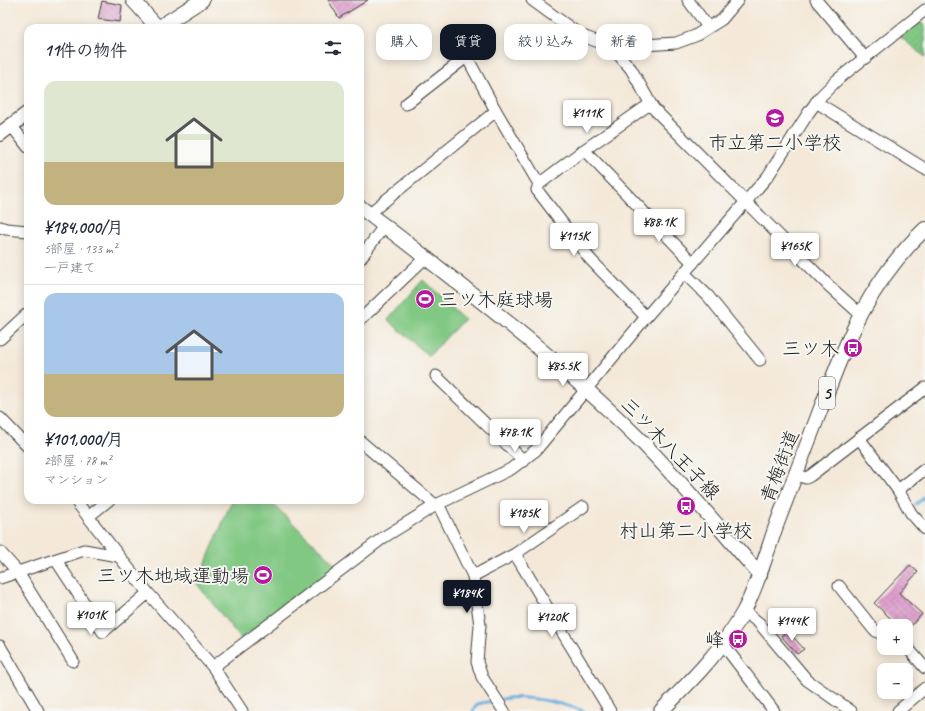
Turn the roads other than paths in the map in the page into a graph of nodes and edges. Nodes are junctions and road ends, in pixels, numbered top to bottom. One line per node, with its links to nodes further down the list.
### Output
1 (133, 0): 8 (main road)
2 (202, 0): 9 (main road)
3 (532, 0): 11 (street)
4 (688, 0): 10 (street)
5 (738, 0): 10 (street)
6 (816, 0): 13 (street)
7 (925, 10): 13 (street)
8 (154, 24)
9 (164, 24)
10 (708, 27): 12 (street)
11 (596, 41)
12 (652, 44)
13 (865, 58): 15 (street)
14 (623, 60): 17 (street)
15 (816, 102): 24 (street); 26 (street)
16 (406, 104): 18 (street)
17 (650, 104): 23 (street); 26 (street)
18 (496, 111): 25 (street); 27 (street)
19 (24, 116): 20 (main road)
20 (12, 125): 21 (main road); 22 (street)
21 (0, 134)
22 (24, 142)
23 (584, 150): 25 (street); 34 (street)
24 (925, 169)
25 (539, 184): 39 (street)
26 (746, 202): 34 (street); 36 (street)
27 (365, 211): 28 (main road, 三ツ木八王子線)
28 (384, 226): 32 (street); 33 (main road, 三ツ木八王子線)
29 (0, 227): 31 (street)
30 (925, 229): 36 (main road, 青梅街道 / 5)
31 (24, 232)
32 (364, 254)
33 (425, 258): 37 (street); 44 (main road, 三ツ木八王子線)
34 (693, 263): 35 (street)
35 (684, 273): 39 (street); 41 (street)
36 (860, 314): 51 (main road, 青梅街道 / 5)
37 (364, 316)
38 (24, 317): 40 (street)
39 (646, 317): 44 (street)
40 (0, 339)
41 (760, 360)
42 (436, 376): 49 (street)
43 (925, 388): 46 (street)
44 (587, 390): 49 (street); 64 (main road, 三ツ木八王子線)
45 (0, 418): 47 (street)
46 (859, 438): 51 (street); 52 (street)
47 (24, 443)
48 (364, 444): 55 (street)
49 (524, 461): 55 (street)
50 (925, 469): 52 (street)
51 (796, 475): 64 (main road, 青梅街道 / 5)
52 (898, 490): 58 (street)
53 (77, 504): 57 (street)
54 (104, 504): 57 (street)
55 (436, 505): 65 (street); 75 (street)
56 (583, 507): 60 (street)
57 (88, 517): 61 (street)
58 (925, 528)
59 (0, 552): 63 (street)
60 (515, 554): 65 (street); 81 (street)
61 (118, 556): 62 (street); 68 (street)
62 (56, 560): 63 (street); 68 (street)
63 (17, 571): 66 (street); 74 (street)
64 (760, 575): 69 (main road, 青梅街道 / 5)
65 (474, 576): 80 (street)
66 (0, 578)
67 (839, 586): 70 (street)
68 (148, 593): 75 (street)
69 (744, 611): 71 (main road, 青梅街道 / 5); 84 (street)
70 (877, 632)
71 (723, 644): 82 (main road, 青梅街道 / 5); 83 (street)
72 (0, 646): 78 (street)
73 (913, 654): 76 (street)
74 (73, 661)
75 (212, 667): 79 (street)
76 (925, 667)
77 (925, 688): 85 (street)
78 (38, 711)
79 (242, 711)
80 (504, 711)
81 (610, 711)
82 (661, 711)
83 (774, 711)
84 (851, 711)
85 (898, 711)

